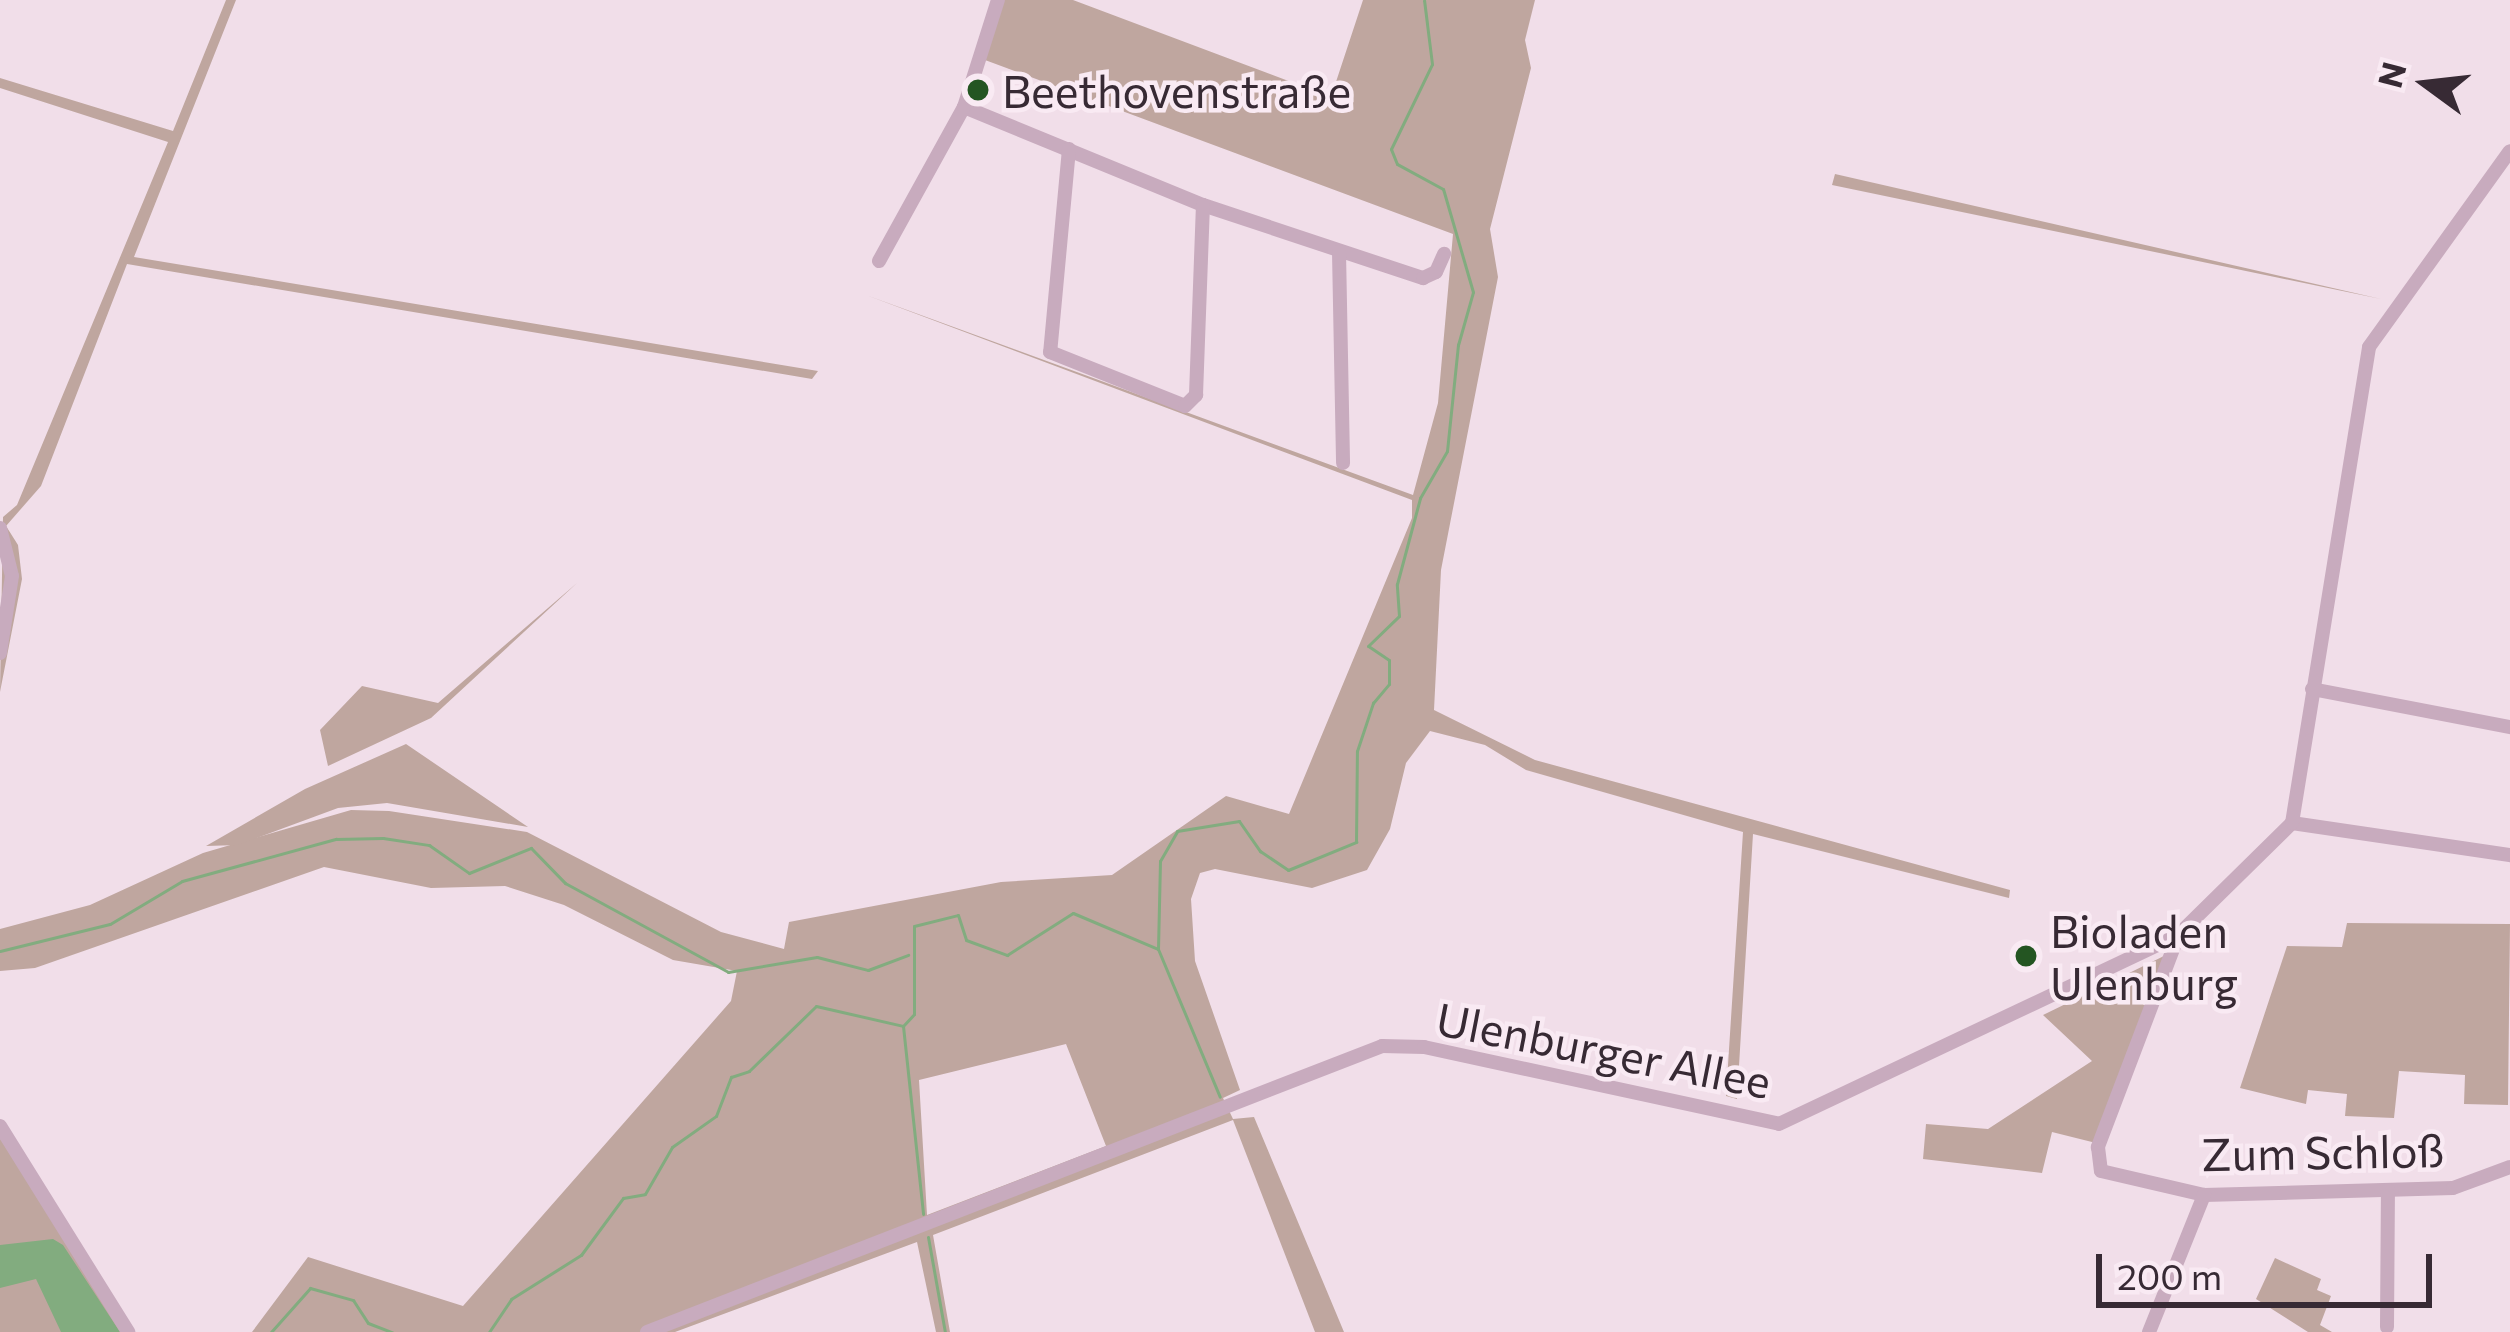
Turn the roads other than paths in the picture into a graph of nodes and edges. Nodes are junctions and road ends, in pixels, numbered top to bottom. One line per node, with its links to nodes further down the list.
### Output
1 (998, 0): 2 (street)
2 (964, 107): 3 (street); 8 (street)
3 (1069, 149): 5 (street); 5 (street)
4 (2510, 151): 12 (street)
5 (1203, 205): 6 (street)
6 (1339, 252): 7 (street); 9 (street)
7 (1444, 254)
8 (879, 261)
9 (1342, 463)
10 (0, 527): 11 (street)
11 (0, 652)
12 (2312, 689): 13 (street); 14 (street)
13 (2510, 727)
14 (2291, 823): 15 (street); 16 (street, Ulenburger Allee)
15 (2510, 855)
16 (2178, 935): 20 (street, Zum Schloß); 23 (street, Ulenburger Allee)
17 (0, 1126): 22 (street)
18 (2510, 1167): 19 (street, Zum Schloß)
19 (2388, 1190): 20 (street, Zum Schloß); 21 (street)
20 (2204, 1195): 24 (street)
21 (2387, 1327)
22 (128, 1332)
23 (647, 1332)
24 (2149, 1332)

